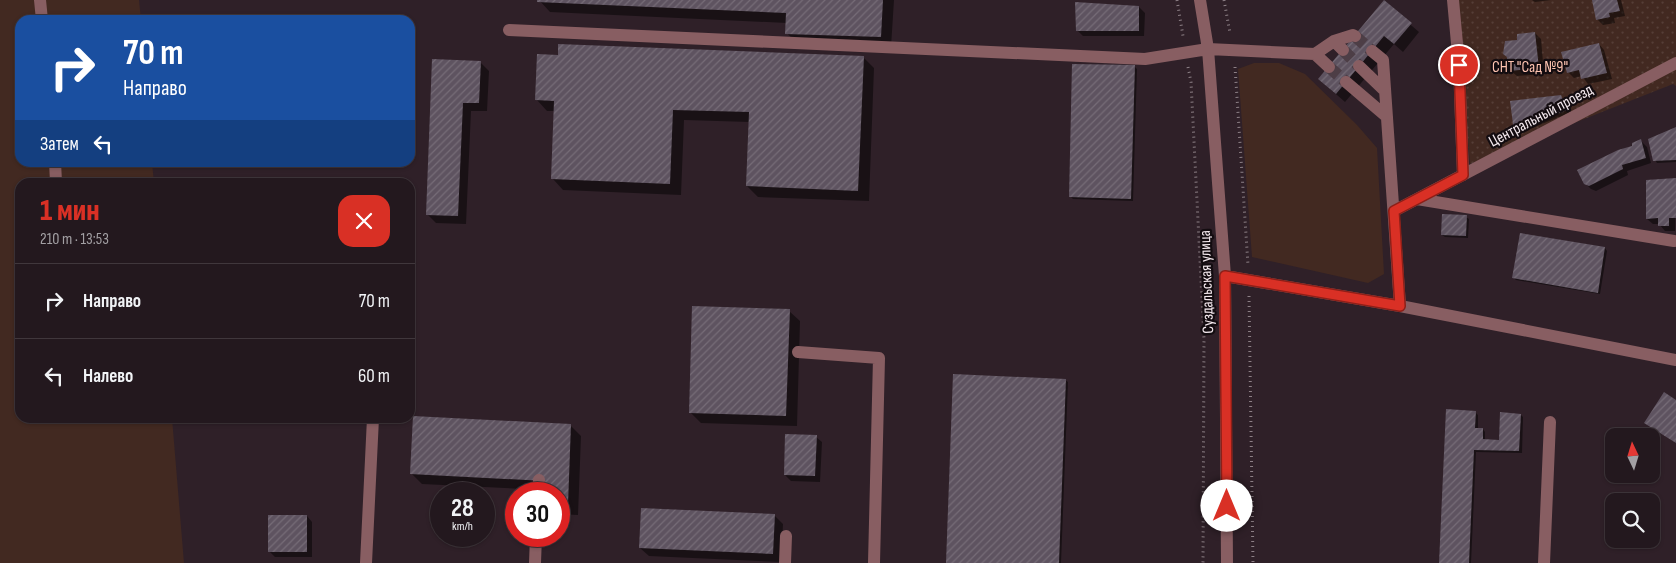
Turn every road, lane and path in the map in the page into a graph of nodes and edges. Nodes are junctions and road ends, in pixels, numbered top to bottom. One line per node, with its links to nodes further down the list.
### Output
1 (40, 0): 5 (street)
2 (1177, 0): 10 (path)
3 (1200, 0): 8 (street, Суздальская улица)
4 (1453, 0): 18 (street)
5 (42, 15)
6 (509, 30): 10 (street)
7 (1355, 36): 11 (street)
8 (1208, 50): 10 (street); 11 (street); 22 (street, Суздальская улица)
9 (1372, 51): 16 (street)
10 (1186, 53): 34 (path)
11 (1315, 54): 13 (street)
12 (1676, 63): 18 (street, Центральный проезд)
13 (1329, 66)
14 (1360, 66): 16 (street)
15 (1346, 82): 17 (street)
16 (1385, 91): 17 (street)
17 (1387, 117): 20 (street)
18 (1463, 175): 19 (street, Центральный проезд)
19 (1417, 199): 20 (street, Центральный проезд); 21 (street)
20 (1394, 211): 23 (street)
21 (1674, 241)
22 (1225, 276): 23 (street); 35 (street, Суздальская улица)
23 (1400, 306): 25 (street)
24 (798, 352): 33 (street)
25 (1676, 360)
26 (1550, 422): 36 (street)
27 (373, 423): 30 (street)
28 (786, 536): 32 (street)
29 (536, 547): 31 (street)
30 (366, 563)
31 (535, 563)
32 (785, 563)
33 (874, 563)
34 (1203, 563)
35 (1227, 563)
36 (1544, 563)

